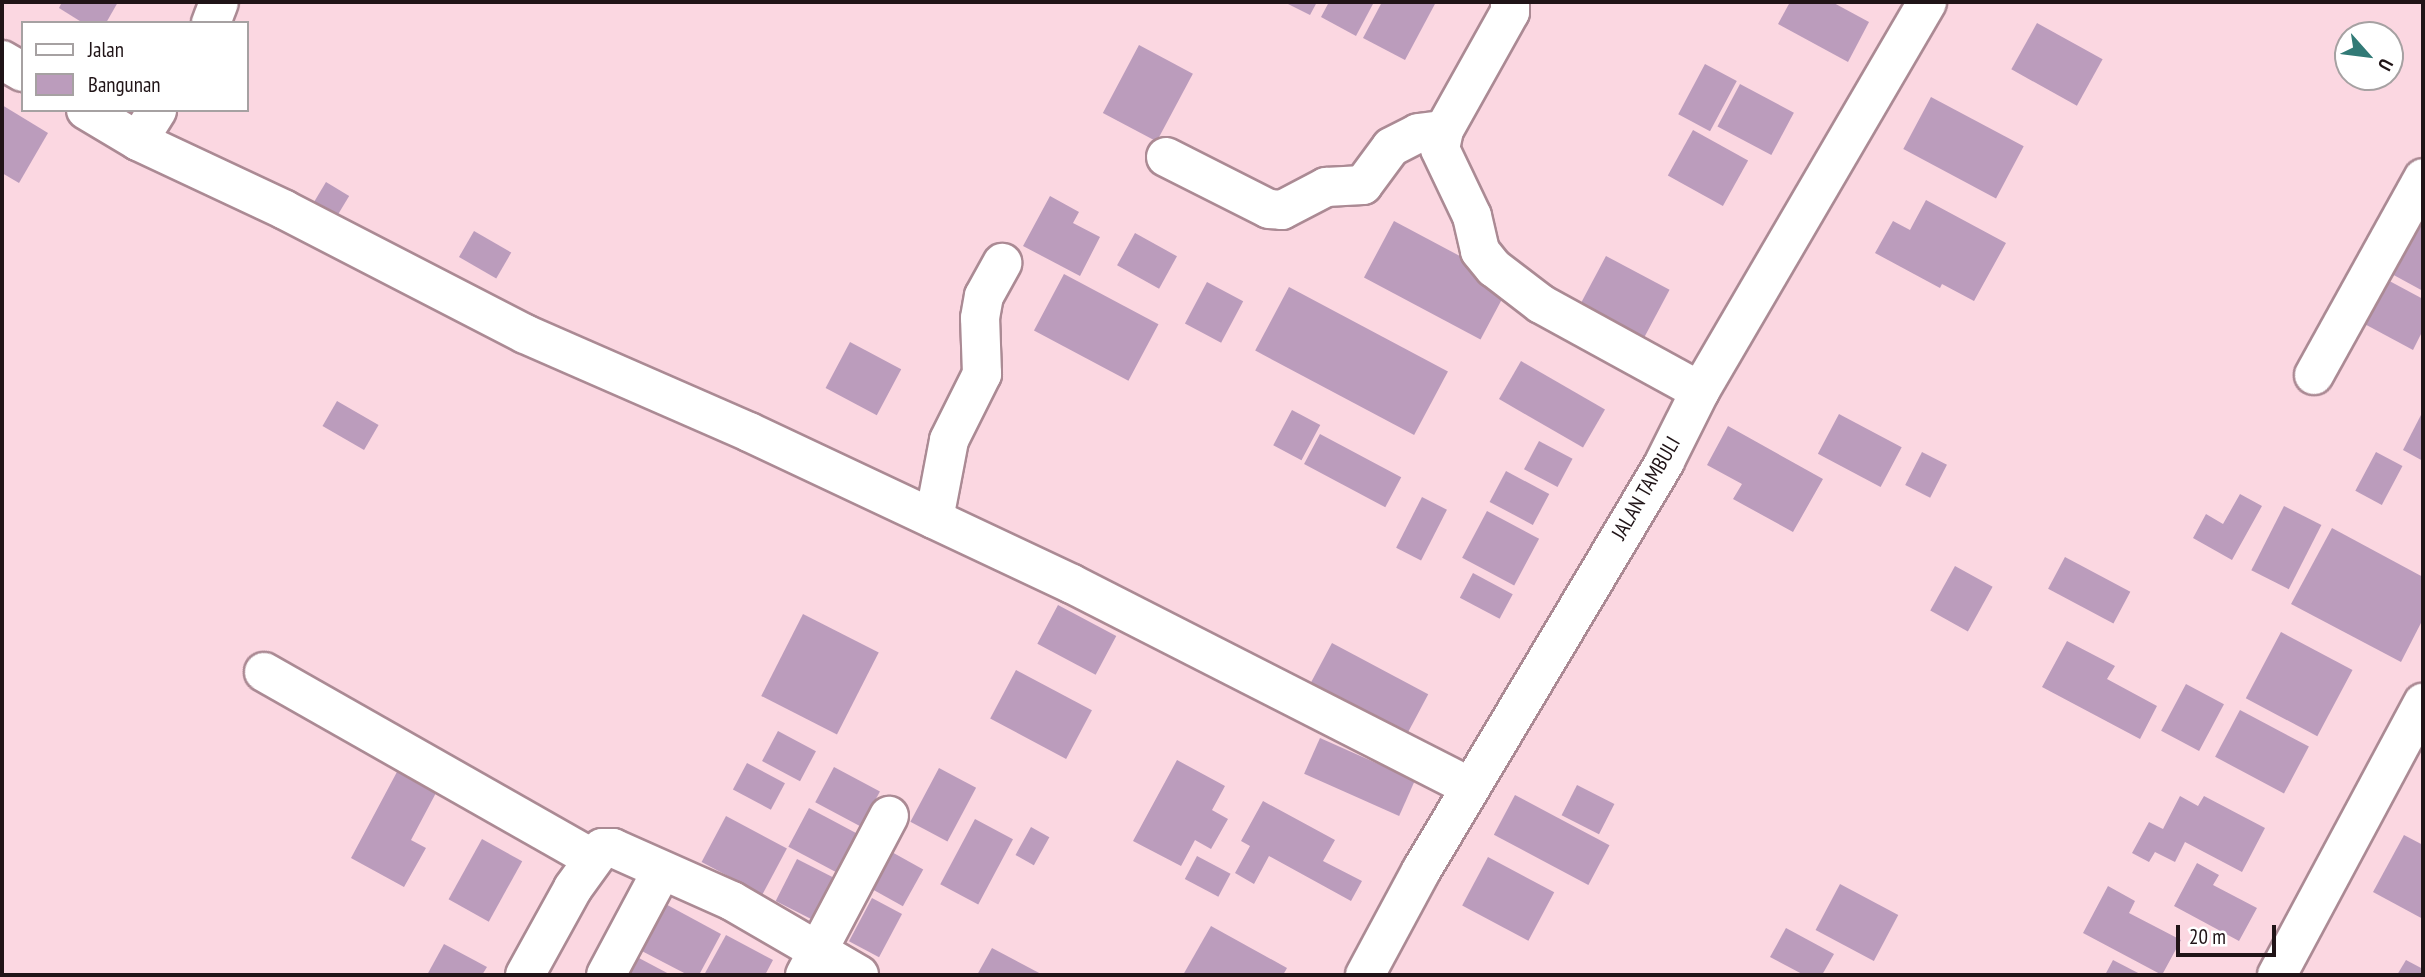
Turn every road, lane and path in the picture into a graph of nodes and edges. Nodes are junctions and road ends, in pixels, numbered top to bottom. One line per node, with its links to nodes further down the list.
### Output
1 (219, 2): 4 (street)
2 (1510, 2): 9 (street)
3 (1927, 2): 14 (street, JALAN TAMBULI)
4 (212, 21)
5 (2, 60): 6 (street)
6 (21, 71)
7 (94, 112): 8 (street)
8 (147, 126): 15 (street)
9 (1444, 130): 10 (street); 14 (street)
10 (1166, 157)
11 (2423, 178): 13 (street)
12 (1002, 263): 15 (street)
13 (2314, 375)
14 (1700, 391): 18 (street, JALAN TAMBULI)
15 (934, 519): 18 (street)
16 (264, 672): 20 (street)
17 (2423, 703): 27 (street)
18 (1470, 786): 26 (street, JALAN TAMBULI)
19 (889, 816): 22 (street)
20 (593, 859): 21 (street); 23 (street)
21 (661, 873): 22 (street); 24 (street)
22 (811, 964): 25 (street)
23 (526, 975)
24 (606, 975)
25 (859, 975)
26 (1365, 975)
27 (2277, 975)

